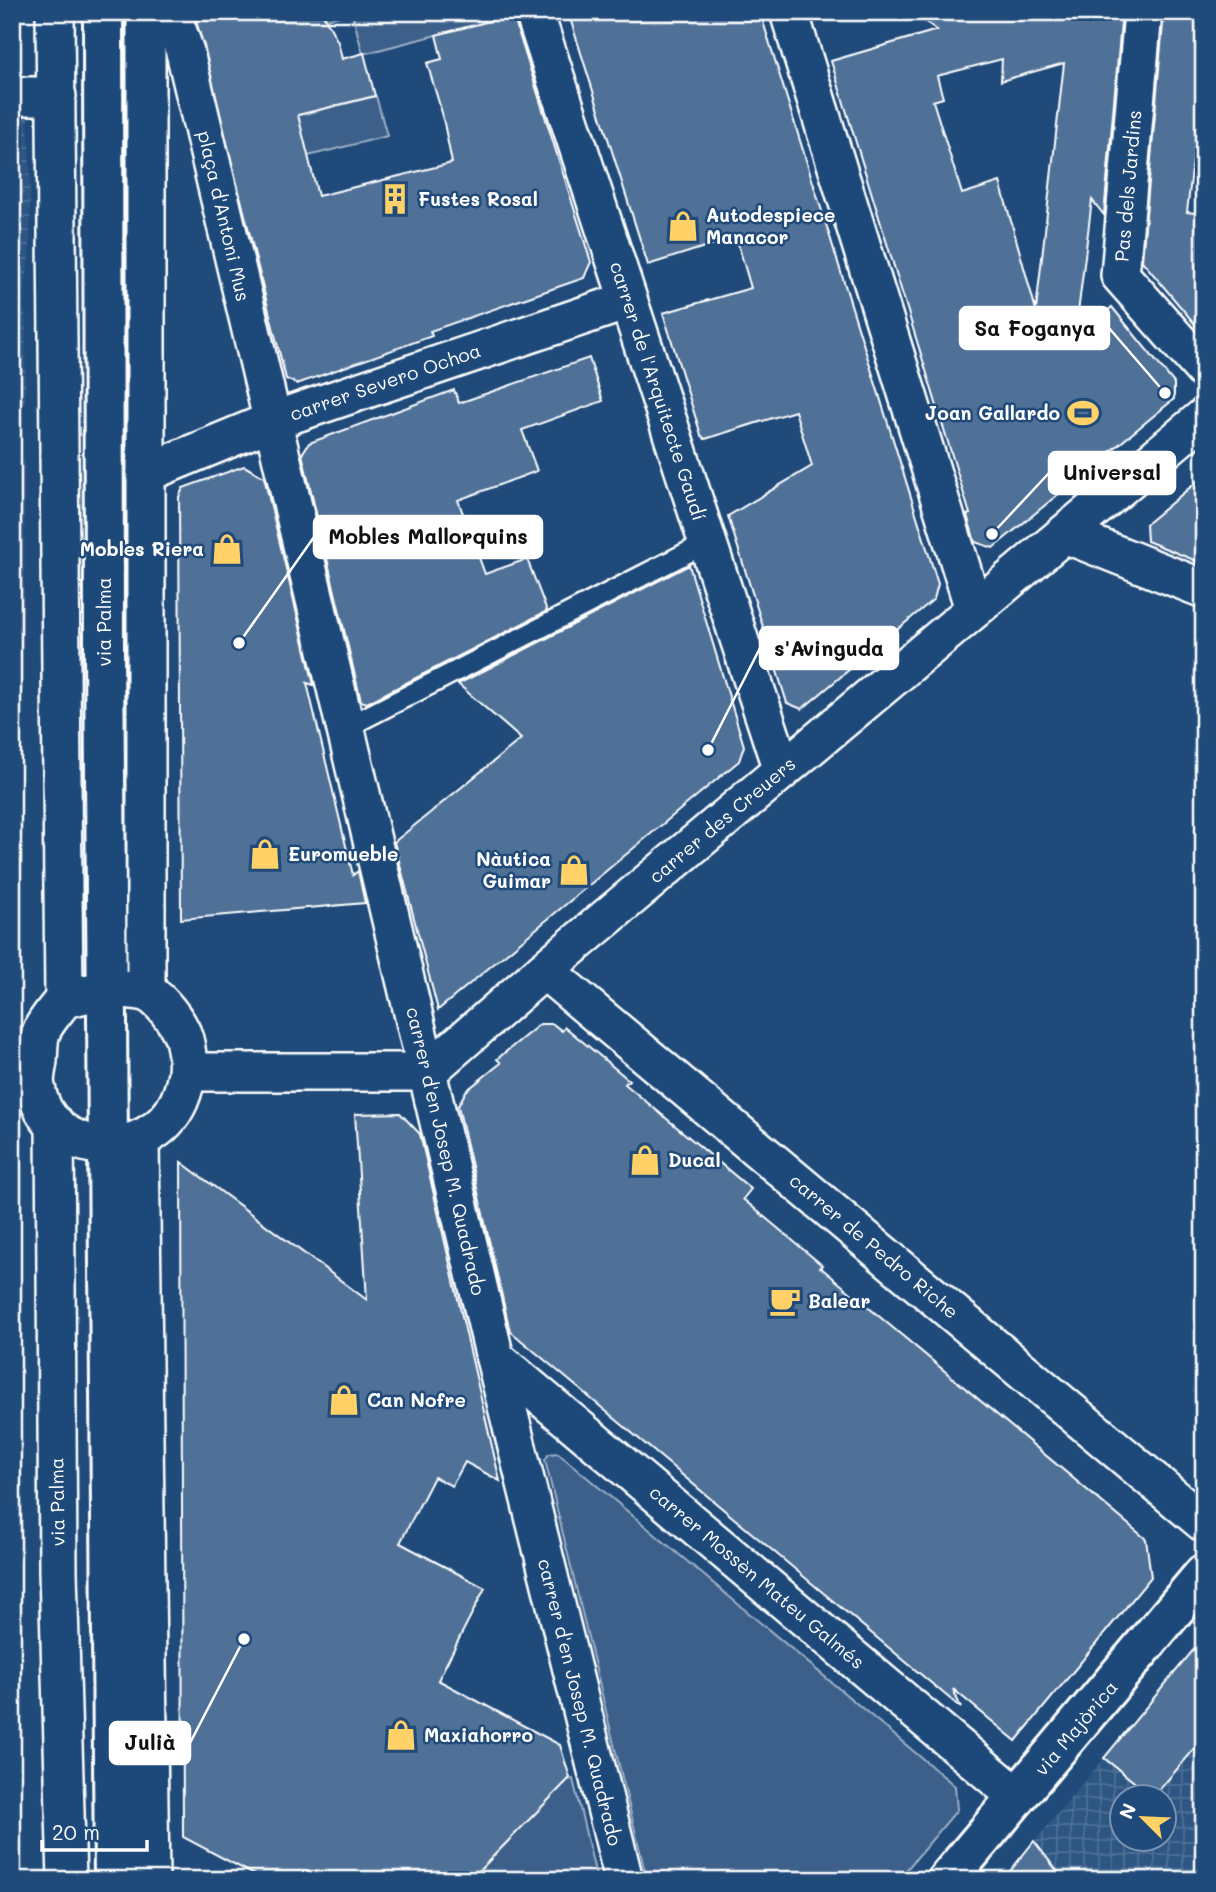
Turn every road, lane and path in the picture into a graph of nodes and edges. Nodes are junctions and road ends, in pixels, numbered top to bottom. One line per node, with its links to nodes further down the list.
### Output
1 (55, 12): 9 (street)
2 (103, 12): 22 (main road, via Palma)
3 (146, 12): 14 (street)
4 (171, 12): 13 (street, plaça d'Antoni Mus)
5 (534, 12): 10 (street, carrer de l'Arquitecte Gaudí)
6 (789, 12): 18 (street)
7 (1143, 12): 11 (street, Pas dels Jardins)
8 (12, 96): 9 (street)
9 (57, 96): 24 (street)
10 (627, 300): 13 (street, carrer Severo Ochoa); 16 (street, carrer de l'Arquitecte Gaudí)
11 (1204, 370)
12 (1204, 417): 15 (street, carrer des Creuers)
13 (272, 421): 14 (street, carrer Severo Ochoa); 19 (street, carrer d'en Josep M. Quadrado)
14 (146, 472): 23 (street)
15 (1065, 534): 17 (street); 18 (street, carrer des Creuers)
16 (708, 542): 19 (lane); 20 (street, carrer de l'Arquitecte Gaudí)
17 (1204, 589)
18 (974, 609): 20 (street, carrer des Creuers)
19 (345, 728): 26 (street, carrer d'en Josep M. Quadrado)
20 (782, 770): 21 (street, carrer des Creuers)
21 (544, 970): 26 (street, carrer des Creuers); 30 (street, carrer de Pedro Riche)
22 (107, 989): 23 (street); 24 (street); 28 (main road, via Palma)
23 (146, 992): 25 (street)
24 (64, 999): 27 (street)
25 (188, 1072): 26 (street); 28 (street)
26 (427, 1072): 29 (street, carrer d'en Josep M. Quadrado)
27 (55, 1124): 28 (street); 33 (street, via Palma)
28 (124, 1144): 34 (main road, via Palma); 35 (street)
29 (495, 1358): 32 (street, carrer Mossèn Mateu Galmés); 36 (street, carrer d'en Josep M. Quadrado)
30 (1204, 1523)
31 (1204, 1574): 32 (main road, via Majòrica)
32 (1018, 1797): 37 (main road, via Majòrica)
33 (66, 1880)
34 (114, 1880)
35 (150, 1880)
36 (624, 1880)
37 (947, 1880)

